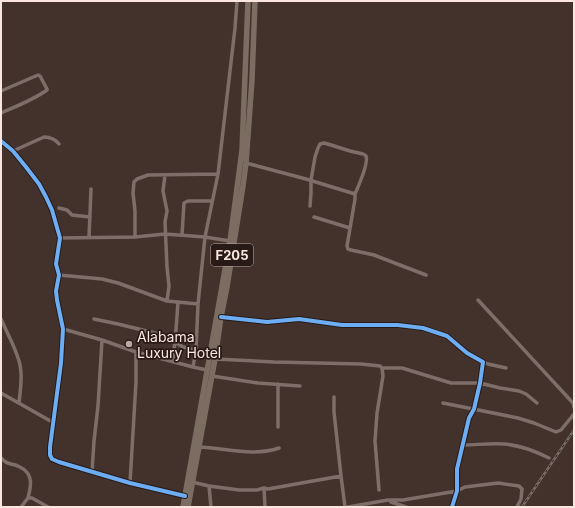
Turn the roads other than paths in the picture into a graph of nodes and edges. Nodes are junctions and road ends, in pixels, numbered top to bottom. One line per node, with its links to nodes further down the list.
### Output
1 (237, 1): 12 (street)
2 (248, 1): 4 (main road, F205)
3 (255, 1): 5 (main road, F205)
4 (245, 79): 5 (main road); 29 (main road, F205)
5 (252, 80): 11 (main road, F205)
6 (1, 91): 7 (street)
7 (1, 113)
8 (1, 141): 10 (street)
9 (59, 144): 10 (street)
10 (13, 151): 27 (street)
11 (246, 163): 14 (street); 36 (main road, F205)
12 (218, 174): 13 (street); 17 (street)
13 (165, 175): 23 (street); 25 (street)
14 (311, 180): 16 (street); 16 (street); 18 (street)
15 (91, 189): 20 (street)
16 (355, 194): 22 (street)
17 (212, 201): 24 (street); 26 (street)
18 (310, 206)
19 (59, 208): 20 (street)
20 (90, 217): 28 (street)
21 (314, 217): 22 (street)
22 (350, 228): 31 (street)
23 (165, 234): 24 (street); 25 (street); 33 (street)
24 (182, 235): 26 (street)
25 (135, 237): 28 (street)
26 (205, 237): 29 (street); 35 (street)
27 (60, 238): 28 (street); 30 (street)
28 (89, 238)
29 (230, 241): 51 (main road, F205)
30 (58, 275): 33 (street); 40 (street)
31 (426, 275)
32 (478, 300): 61 (street)
33 (167, 301): 34 (street)
34 (178, 302): 35 (street); 42 (street)
35 (198, 304): 43 (street)
36 (221, 317): 45 (main road, F205); 47 (street)
37 (1, 319): 39 (street)
38 (94, 319): 42 (street)
39 (2, 325): 58 (street)
40 (63, 329): 41 (street); 64 (street)
41 (102, 340): 44 (street); 71 (street)
42 (175, 342): 43 (street); 46 (street)
43 (196, 350): 48 (street)
44 (136, 352): 48 (street); 74 (street)
45 (215, 359): 49 (street); 52 (main road, F205)
46 (173, 361)
47 (483, 362): 50 (street); 53 (street)
48 (193, 367): 51 (street)
49 (382, 368): 53 (street); 77 (street)
50 (506, 368)
51 (207, 370): 79 (main road, F205)
52 (212, 376): 54 (street); 67 (main road, F205)
53 (480, 383): 60 (street); 62 (street)
54 (278, 384): 55 (street); 65 (street)
55 (300, 386)
56 (1, 393): 58 (street)
57 (334, 397): 72 (street)
58 (19, 403): 64 (street)
59 (442, 403): 62 (street)
60 (537, 403)
61 (574, 407)
62 (474, 409): 63 (street); 66 (street)
63 (574, 414)
64 (54, 423): 71 (street)
65 (278, 427)
66 (463, 444): 70 (street); 78 (street)
67 (199, 447): 68 (street); 73 (main road, F205)
68 (279, 448)
69 (1, 458): 80 (street)
70 (549, 458)
71 (92, 472): 74 (street)
72 (341, 476): 76 (street); 88 (street)
73 (192, 482): 75 (street); 85 (main road, F205)
74 (130, 483): 79 (street)
75 (209, 486): 76 (street); 86 (street)
76 (264, 488): 87 (street)
77 (379, 490)
78 (457, 491): 81 (street); 91 (street); 92 (street)
79 (185, 496): 84 (main road, F205)
80 (28, 498): 82 (street); 83 (street)
81 (388, 500): 89 (street); 90 (street)
82 (21, 507)
83 (48, 507)
84 (183, 507)
85 (188, 507)
86 (211, 507)
87 (265, 507)
88 (345, 507)
89 (348, 507)
90 (406, 507)
91 (452, 507)
92 (517, 507)

